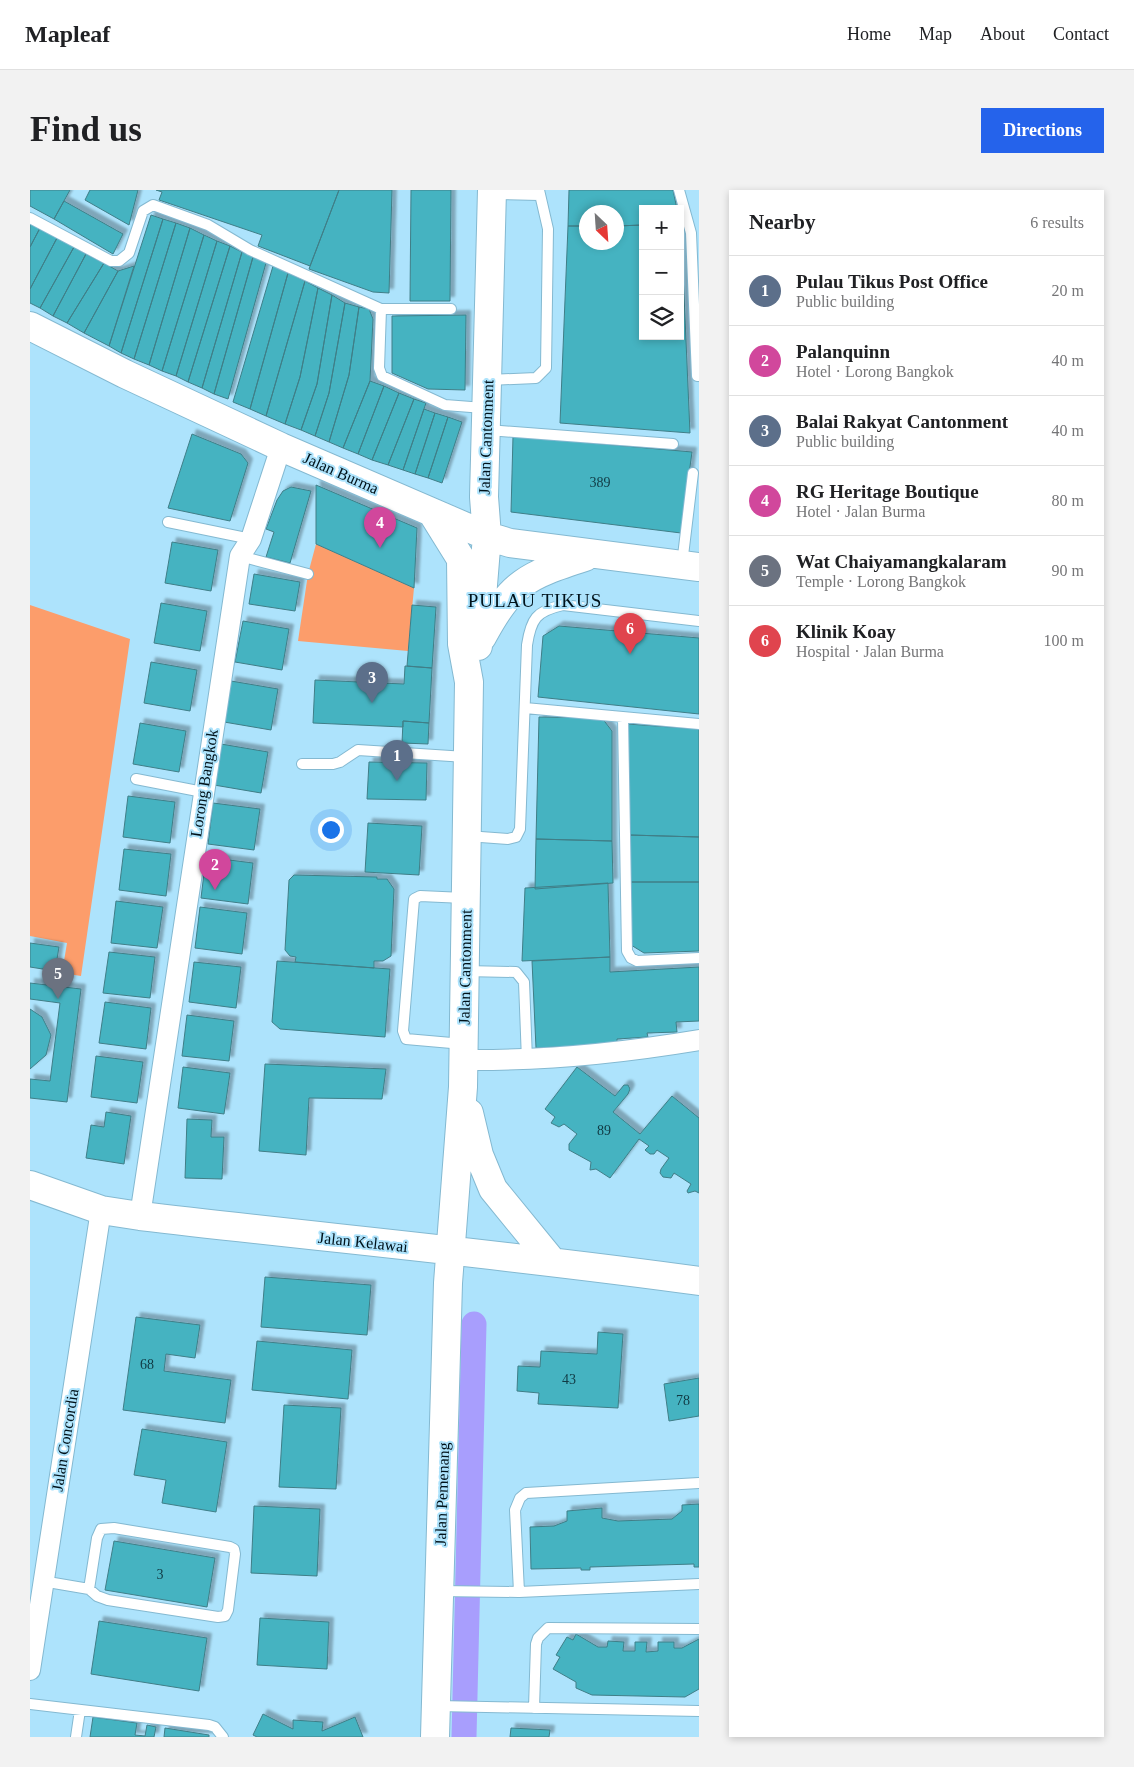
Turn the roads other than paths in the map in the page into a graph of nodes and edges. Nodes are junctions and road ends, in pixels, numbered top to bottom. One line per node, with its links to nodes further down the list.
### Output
1 (679, 190): 8 (lane)
2 (492, 192): 3 (lane); 9 (main road, Jalan Cantonment)
3 (539, 193): 9 (lane)
4 (30, 218): 5 (lane)
5 (381, 309): 6 (lane); 10 (lane)
6 (451, 309)
7 (30, 326): 12 (main road, Jalan Burma)
8 (699, 376)
9 (488, 380): 10 (main road, Jalan Cantonment)
10 (487, 419): 11 (lane); 16 (main road, Jalan Cantonment)
11 (673, 444)
12 (281, 447): 14 (main road, Jalan Burma); 17 (street, Lorong Bangkok)
13 (693, 473): 20 (lane)
14 (433, 514): 16 (main road, Jalan Burma); 24 (main road, Jalan Cantonment)
15 (168, 522): 17 (lane)
16 (487, 536): 18 (main road, Jalan Burma); 23 (main road, Jalan Cantonment)
17 (251, 539): 19 (street, Lorong Bangkok)
18 (591, 555): 20 (main road, Jalan Burma); 23 (main road)
19 (240, 556): 21 (lane); 31 (street, Lorong Bangkok)
20 (691, 566)
21 (308, 574)
22 (699, 621): 25 (lane)
23 (479, 642): 24 (main road, Jalan Cantonment)
24 (469, 682): 28 (main road, Jalan Cantonment)
25 (525, 708): 26 (lane); 32 (lane)
26 (623, 718): 27 (lane); 34 (lane)
27 (699, 724)
28 (468, 757): 29 (lane); 32 (main road, Jalan Cantonment)
29 (302, 764)
30 (136, 779): 31 (lane)
31 (203, 792): 41 (street, Lorong Bangkok)
32 (467, 836): 33 (main road, Jalan Cantonment)
33 (466, 898): 35 (main road, Jalan Cantonment); 38 (lane)
34 (699, 958)
35 (465, 971): 37 (lane); 38 (main road, Jalan Cantonment)
36 (699, 1040): 37 (street)
37 (527, 1060): 38 (street)
38 (463, 1064): 42 (main road, Jalan Cantonment); 43 (main road)
39 (30, 1185): 40 (main road, Jalan Kelawai)
40 (101, 1210): 41 (main road, Jalan Kelawai); 46 (street, Jalan Concordia)
41 (140, 1216): 42 (main road, Jalan Kelawai)
42 (452, 1252): 43 (main road, Jalan Kelawai); 49 (main road, Jalan Pemenang)
43 (551, 1260): 44 (main road, Jalan Kelawai)
44 (699, 1281)
45 (699, 1483): 50 (lane)
46 (36, 1579): 48 (lane); 52 (street, Jalan Concordia)
47 (699, 1584): 50 (lane)
48 (89, 1589): 48 (lane)
49 (451, 1592): 50 (lane); 54 (main road, Jalan Pemenang)
50 (519, 1592)
51 (699, 1629): 55 (lane)
52 (30, 1670)
53 (30, 1704): 56 (lane)
54 (435, 1706): 55 (lane); 60 (main road, Jalan Pemenang)
55 (534, 1708): 57 (lane)
56 (80, 1710): 58 (lane); 59 (lane)
57 (699, 1711)
58 (76, 1737)
59 (223, 1737)
60 (435, 1737)

